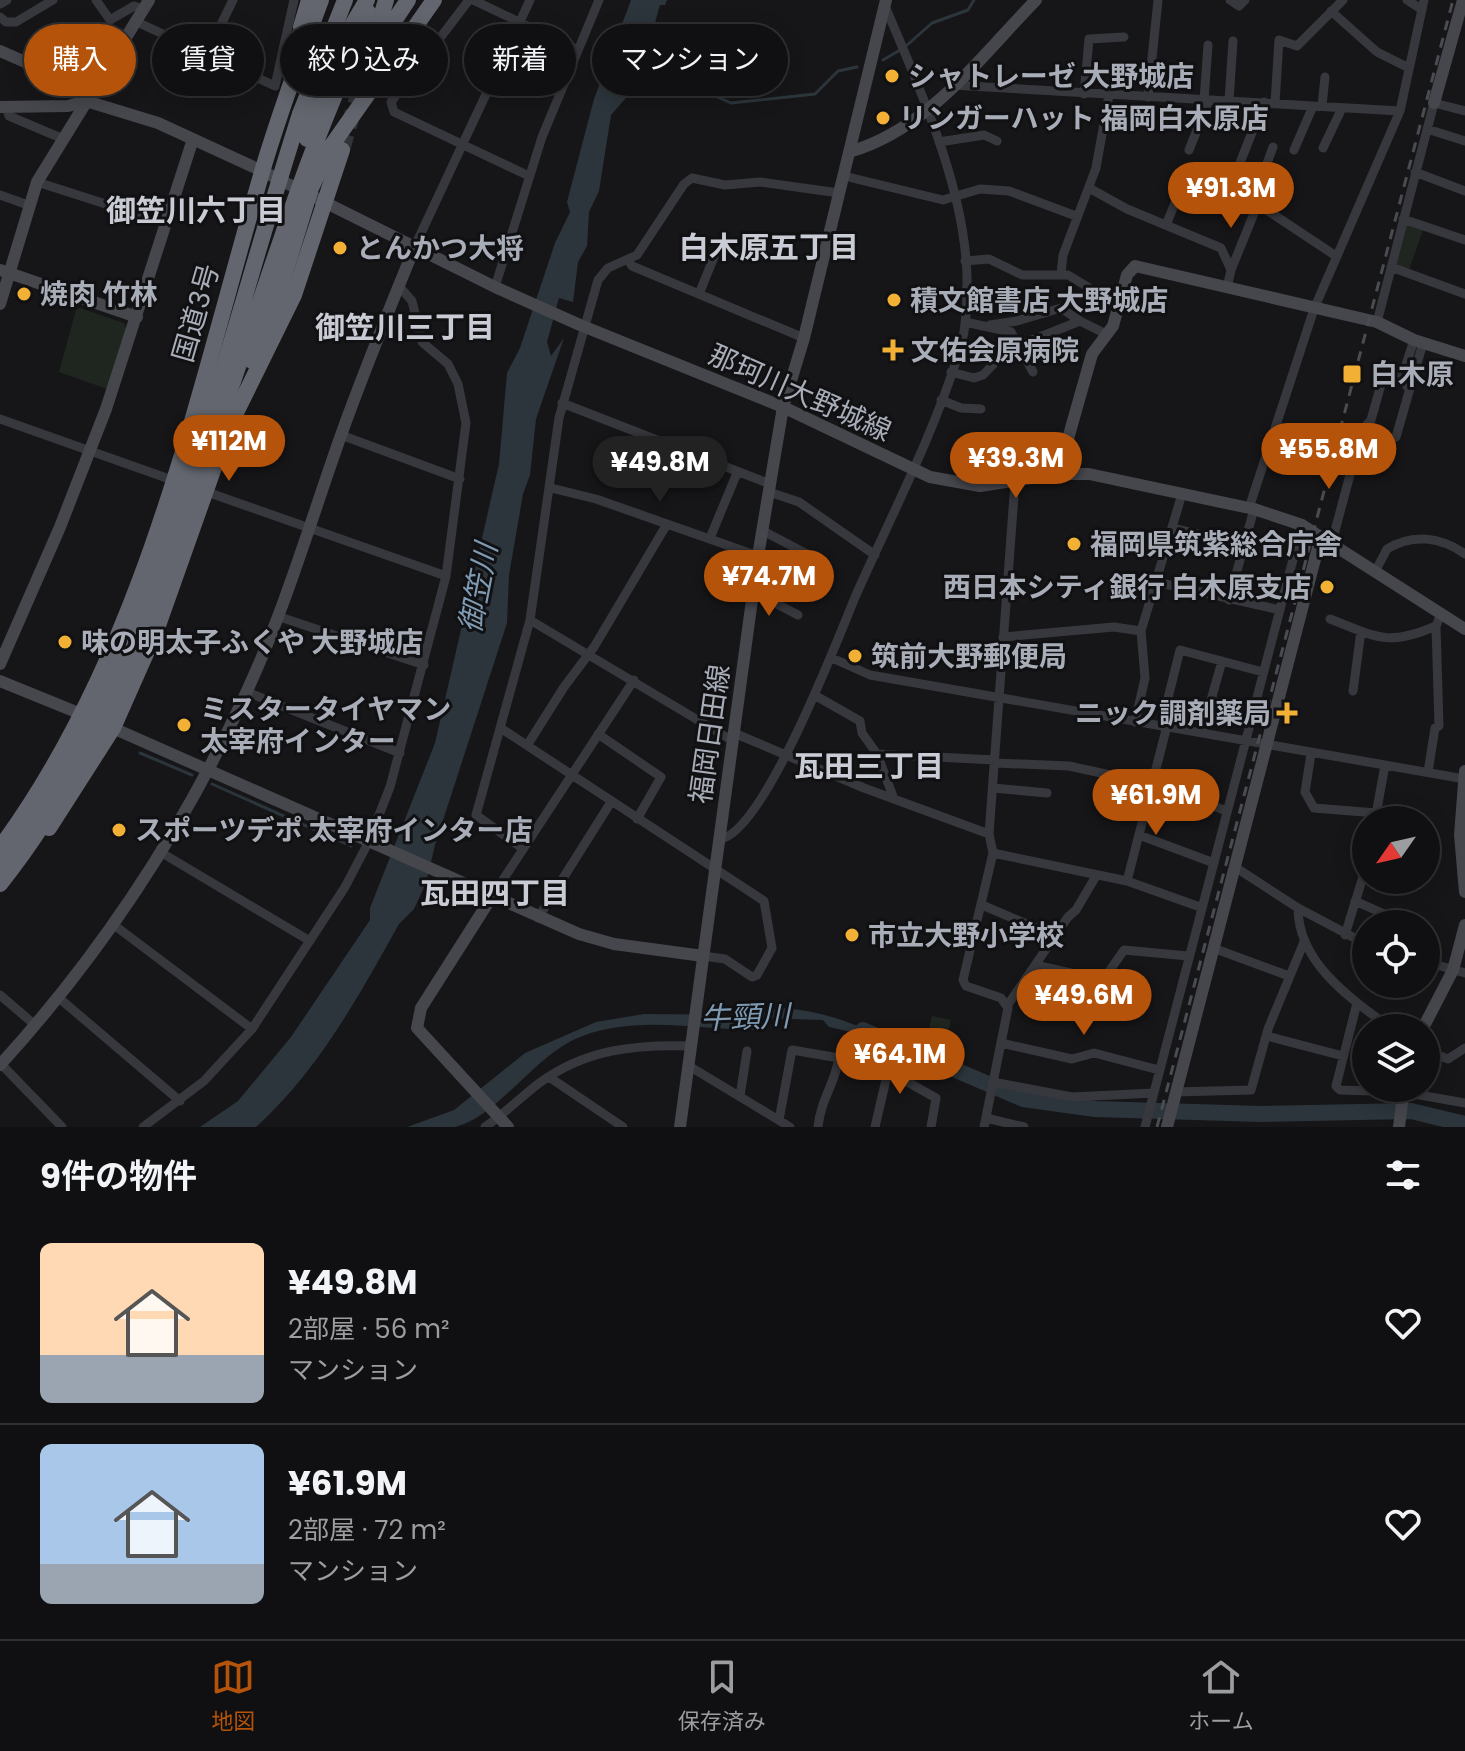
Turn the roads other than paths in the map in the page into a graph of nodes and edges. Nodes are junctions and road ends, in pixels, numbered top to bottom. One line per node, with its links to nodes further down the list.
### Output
1 (7, 0): 24 (street)
2 (53, 0): 29 (street)
3 (96, 0): 27 (street)
4 (233, 0): 32 (street)
5 (294, 0): 41 (street)
6 (309, 0): 59 (highway)
7 (321, 0): 59 (highway, 国道3号)
8 (336, 0): 57 (highway)
9 (345, 0): 57 (highway)
10 (386, 0): 11 (highway)
11 (408, 0)
12 (434, 0): 66 (highway)
13 (471, 0): 30 (street); 65 (street)
14 (530, 0): 30 (street)
15 (599, 0): 37 (street)
16 (1036, 0): 42 (street)
17 (1158, 0): 45 (street)
18 (1230, 0): 19 (street)
19 (1245, 0)
20 (1343, 0): 28 (street)
21 (1407, 0): 26 (street)
22 (1463, 0): 33 (street)
23 (886, 3): 54 (street); 71 (street, 福岡日田線)
24 (0, 4)
25 (369, 4): 228 (highway, bridge)
26 (1423, 5): 39 (street)
27 (143, 11): 31 (street); 47 (street)
28 (1331, 11): 39 (street); 49 (street)
29 (0, 17)
30 (519, 23): 37 (street); 65 (street)
31 (162, 24)
32 (221, 24)
33 (1460, 31): 50 (street)
34 (1124, 37): 43 (street)
35 (1233, 41): 48 (street)
36 (1208, 45): 46 (street)
37 (578, 50): 74 (street)
38 (0, 51): 47 (street)
39 (1409, 68): 55 (street)
40 (1325, 77): 52 (street)
41 (264, 81)
42 (952, 85): 43 (street); 54 (street)
43 (1084, 94): 44 (street)
44 (1109, 95): 45 (street); 78 (street)
45 (1148, 97): 46 (street)
46 (1206, 100): 48 (street); 69 (street)
47 (86, 101): 51 (street); 60 (street); 61 (street, 那珂川大野城線)
48 (1229, 101): 49 (street)
49 (1270, 103): 52 (street); 83 (street)
50 (1434, 103): 56 (street); 58 (street)
51 (3, 106): 60 (street)
52 (1318, 106): 53 (street); 70 (street)
53 (1342, 108): 55 (street); 68 (street)
54 (930, 109): 64 (street); 71 (street)
55 (1400, 111): 93 (street)
56 (1465, 111)
57 (300, 114): 222 (highway, bridge)
58 (1427, 129): 63 (street); 73 (street)
59 (273, 137): 72 (highway, 国道3号)
60 (61, 138): 77 (street)
61 (193, 139): 72 (street, 那珂川大野城線); 88 (street)
62 (997, 141): 64 (street)
63 (1465, 141)
64 (939, 142): 82 (street)
65 (462, 145): 74 (street); 91 (street)
66 (337, 147): 84 (highway); 130 (highway, bridge)
67 (1273, 147): 83 (street)
68 (1323, 148)
69 (1189, 150)
70 (1294, 150)
71 (849, 152): 75 (street, 福岡日田線)
72 (262, 171): 84 (street, 那珂川大野城線); 138 (highway, 国道3号)
73 (1415, 172): 79 (street); 87 (street)
74 (529, 176): 101 (street)
75 (844, 176): 80 (street, 福岡日田線); 82 (street)
76 (1186, 176): 89 (street)
77 (37, 182): 85 (street); 88 (street)
78 (1089, 188): 86 (street); 89 (street)
79 (1465, 191)
80 (839, 193): 94 (street); 115 (street, 福岡日田線)
81 (0, 195): 85 (street)
82 (952, 196): 86 (street); 95 (street)
83 (1256, 200): 93 (street); 97 (street)
84 (326, 204): 91 (street, 那珂川大野城線); 130 (highway)
85 (28, 205): 98 (street)
86 (1076, 216): 99 (street)
87 (1403, 219): 90 (street); 96 (street)
88 (165, 223): 108 (street)
89 (1166, 225): 97 (street)
90 (1465, 240)
91 (415, 246): 100 (street); 101 (street, 那珂川大野城線)
92 (716, 252): 103 (street)
93 (1336, 256): 107 (street)
94 (628, 260): 103 (street); 113 (street)
95 (965, 261): 99 (street); 110 (street)
96 (1391, 267): 104 (street); 111 (street)
97 (1231, 270): 102 (street)
98 (3, 272): 105 (street); 108 (street)
99 (1061, 273): 106 (street)
100 (399, 286): 131 (street); 137 (street)
101 (495, 287): 113 (street, 那珂川大野城線)
102 (1227, 288): 106 (street); 107 (street)
103 (699, 294): 115 (street)
104 (1465, 294)
105 (0, 304)
106 (1119, 306): 114 (street)
107 (1314, 309): 111 (street); 144 (street)
108 (137, 317): 133 (street)
109 (1080, 321): 112 (street); 114 (street); 117 (street)
110 (965, 322): 112 (street); 119 (street)
111 (1377, 322): 116 (street)
112 (990, 325): 117 (street)
113 (582, 326): 124 (street); 125 (street, 那珂川大野城線)
114 (1108, 335): 136 (street)
115 (804, 338): 125 (street, 福岡日田線)
116 (1418, 342): 118 (street); 121 (street); 122 (street)
117 (1020, 345): 119 (street); 120 (street)
118 (1465, 356)
119 (951, 372): 123 (street)
120 (1033, 372)
121 (1382, 380): 122 (street); 128 (street)
122 (1409, 389): 129 (street)
123 (941, 400): 126 (street); 134 (street)
124 (562, 403): 135 (street); 140 (street)
125 (783, 407): 134 (street, 那珂川大野城線); 141 (street, 福岡日田線)
126 (981, 409)
127 (0, 419): 133 (street)
128 (1368, 423): 129 (street); 132 (street)
129 (1398, 430): 132 (street)
130 (227, 431): 142 (highway)
131 (341, 435): 137 (street); 148 (street)
132 (1358, 448): 151 (street)
133 (90, 452): 138 (street); 175 (street)
134 (913, 470): 139 (street, 那珂川大野城線); 155 (street)
135 (737, 473): 141 (street); 150 (street)
136 (1058, 474): 139 (street, 那珂川大野城線); 143 (street, 那珂川大野城線)
137 (460, 479): 158 (street)
138 (175, 481): 142 (street); 184 (highway, 国道3号)
139 (1015, 482): 171 (street)
140 (551, 488): 145 (street); 166 (street)
141 (770, 488): 149 (street, 福岡日田線); 155 (street)
142 (205, 492): 148 (street); 187 (highway)
143 (1182, 494): 144 (street, 那珂川大野城線); 147 (street)
144 (1251, 509): 146 (street, 那珂川大野城線); 152 (street)
145 (667, 524): 150 (street); 172 (street)
146 (1302, 525): 151 (street, 那珂川大野城線); 162 (street)
147 (1172, 528): 152 (street); 159 (street)
148 (307, 530): 158 (street); 164 (street)
149 (763, 531): 153 (street); 156 (street, 福岡日田線)
150 (710, 538): 156 (street)
151 (1327, 539): 157 (street, 那珂川大野城線); 194 (street)
152 (1244, 545): 161 (street)
153 (807, 554)
154 (1465, 554): 157 (street)
155 (875, 555): 173 (street)
156 (758, 556): 160 (street, 福岡日田線)
157 (1376, 570): 167 (street, 那珂川大野城線)
158 (446, 576): 176 (street)
159 (1156, 582): 161 (street); 169 (street)
160 (754, 592): 163 (street); 191 (street, 福岡日田線)
161 (1229, 600): 162 (street)
162 (1280, 610): 177 (street)
163 (798, 615)
164 (277, 616): 176 (street); 181 (street)
165 (1330, 619): 170 (street)
166 (530, 620): 172 (street); 188 (street)
167 (1439, 620): 168 (street, 那珂川大野城線); 170 (street); 202 (street)
168 (1465, 629)
169 (1141, 631): 171 (street); 185 (street)
170 (1361, 631): 180 (street)
171 (1003, 637): 183 (street)
172 (589, 655): 178 (street); 193 (street)
173 (832, 658): 182 (street); 183 (street)
174 (1222, 661): 177 (street); 186 (street); 189 (street)
175 (0, 664)
176 (424, 665): 195 (street)
177 (1263, 672): 192 (street)
178 (634, 680): 190 (street); 191 (street)
179 (0, 681): 184 (street)
180 (1353, 691)
181 (247, 692): 195 (street); 201 (street)
182 (816, 696): 196 (street); 198 (street)
183 (1000, 696): 185 (street); 199 (street)
184 (82, 715): 187 (street); 218 (highway, 国道3号)
185 (1135, 722): 186 (street)
186 (1164, 726): 189 (street); 205 (street)
187 (113, 728): 201 (street); 230 (highway)
188 (502, 729): 193 (street); 219 (street)
189 (1202, 732): 192 (street)
190 (598, 734): 203 (street); 213 (street)
191 (734, 737): 198 (street); 216 (street, 福岡日田線)
192 (1245, 741): 194 (street); 211 (street)
193 (528, 744): 203 (street)
194 (1266, 745): 197 (street); 224 (street)
195 (400, 753): 217 (street)
196 (877, 754): 199 (street); 208 (street)
197 (1311, 754): 200 (street); 212 (street)
198 (785, 756): 208 (street); 216 (street)
199 (995, 762): 205 (street); 206 (street)
200 (1385, 765): 202 (street); 210 (street)
201 (207, 771): 217 (street); 220 (street)
202 (1428, 772): 204 (street)
203 (572, 773): 209 (street); 219 (street)
204 (1465, 776): 229 (street)
205 (1152, 784): 211 (street); 215 (street)
206 (993, 788): 207 (street); 214 (street)
207 (1047, 793)
208 (894, 799): 214 (street)
209 (611, 802): 213 (street); 238 (street)
210 (1378, 806)
211 (1227, 811): 223 (street)
212 (1352, 813)
213 (637, 819): 225 (street)
214 (989, 834): 221 (street)
215 (1139, 835): 223 (street); 227 (street)
216 (720, 839): 225 (street, 福岡日田線)
217 (368, 843): 232 (street); 244 (street)
218 (0, 848)
219 (522, 848): 232 (street)
220 (162, 853): 239 (street); 244 (street)
221 (993, 853): 226 (street); 234 (street)
222 (0, 863)
223 (1214, 863): 235 (street)
224 (1235, 867): 236 (street); 246 (street)
225 (715, 870): 247 (street, 福岡日田線); 247 (street)
226 (1096, 876): 227 (street); 242 (street)
227 (1127, 881): 235 (street)
228 (0, 884)
229 (1465, 892)
230 (0, 894)
231 (1357, 894): 233 (street)
232 (491, 898): 238 (street); 280 (street)
233 (1355, 901): 237 (street); 241 (street)
234 (982, 905): 242 (street); 255 (street)
235 (1200, 907): 248 (street)
236 (1298, 908): 241 (street); 245 (street)
237 (1375, 910)
238 (538, 918): 247 (street)
239 (114, 925): 253 (street); 259 (street)
240 (1465, 925): 250 (street)
241 (1345, 935): 243 (street)
242 (1055, 936): 249 (street)
243 (1352, 938)
244 (310, 941): 259 (street)
245 (1304, 942): 251 (street); 254 (street)
246 (1213, 948): 251 (street); 273 (street)
247 (703, 956): 262 (street, 福岡日田線)
248 (1188, 956): 249 (street); 269 (street)
249 (1035, 965): 255 (street)
250 (1459, 971): 257 (street)
251 (1289, 976): 260 (street)
252 (0, 995): 258 (street)
253 (59, 998): 258 (street); 277 (street)
254 (1357, 1003): 256 (street); 265 (street)
255 (1007, 1006): 261 (street)
256 (1372, 1014)
257 (1432, 1014)
258 (35, 1025): 267 (street)
259 (252, 1029): 277 (street)
260 (1267, 1036): 265 (street); 273 (street)
261 (1001, 1043): 269 (street); 271 (street)
262 (692, 1046): 268 (street); 270 (street)
263 (1465, 1048): 266 (street)
264 (747, 1051): 275 (street)
265 (1343, 1056): 272 (street)
266 (1440, 1056)
267 (1, 1065): 283 (street)
268 (689, 1066): 275 (street); 287 (street)
269 (1159, 1070): 274 (street)
270 (549, 1077): 280 (street); 286 (street)
271 (993, 1082): 274 (street); 282 (street)
272 (1352, 1090)
273 (1175, 1092): 294 (street)
274 (1154, 1093): 293 (street)
275 (740, 1096): 281 (street)
276 (1440, 1099): 279 (street)
277 (180, 1101): 284 (street)
278 (1402, 1102): 295 (street)
279 (1465, 1103)
280 (500, 1119): 285 (street)
281 (779, 1120): 288 (street); 289 (street)
282 (986, 1120): 292 (street)
283 (62, 1127)
284 (143, 1127)
285 (485, 1127)
286 (623, 1127)
287 (680, 1127)
288 (790, 1127)
289 (818, 1127)
290 (875, 1127): 291 (street)
291 (931, 1127)
292 (1024, 1127)
293 (1145, 1127)
294 (1167, 1127)
295 (1399, 1127)

